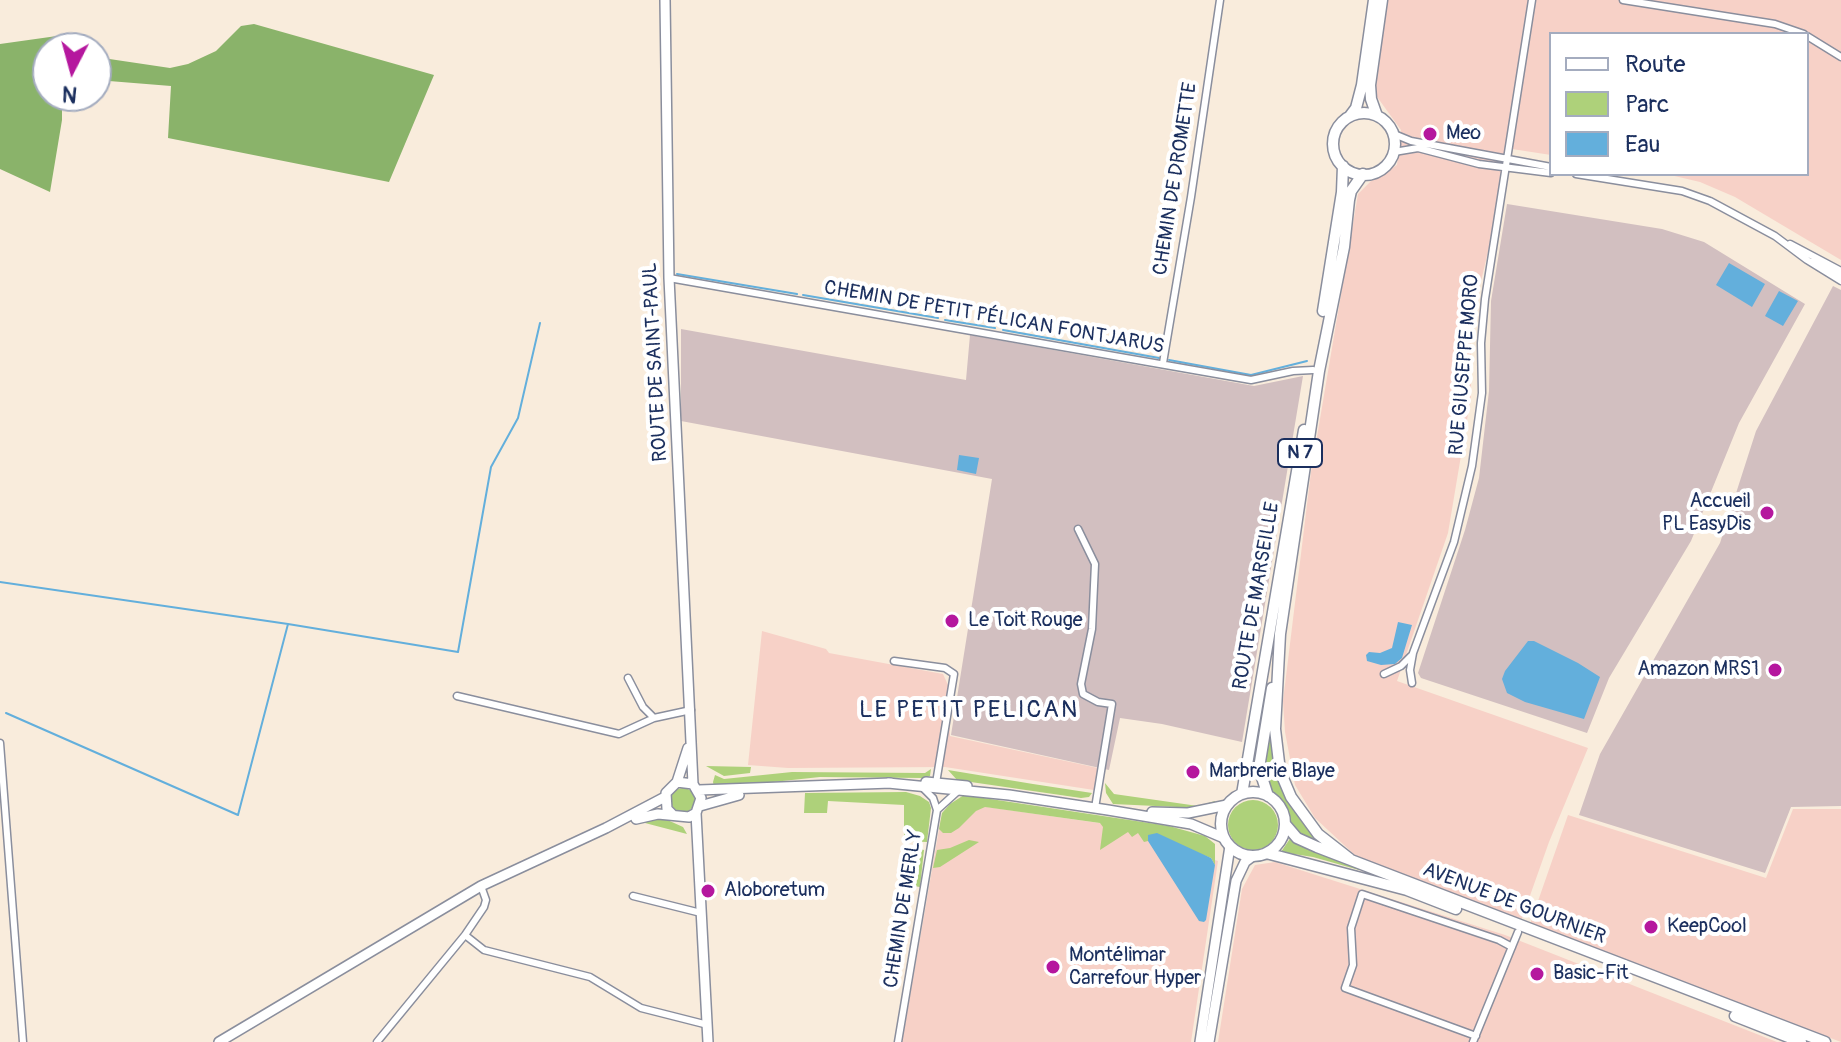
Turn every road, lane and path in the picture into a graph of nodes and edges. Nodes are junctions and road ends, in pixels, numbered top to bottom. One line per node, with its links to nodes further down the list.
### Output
1 (665, 0): 25 (main road, ROUTE DE SAINT-PAUL)
2 (1220, 0): 26 (street, CHEMIN DE DROMETTE)
3 (1374, 0): 12 (main road)
4 (1382, 0): 13 (main road)
5 (1532, 0): 16 (street, RUE GIUSEPPE MORO)
6 (1623, 0): 8 (street)
7 (1702, 0): 8 (street)
8 (1700, 12): 9 (street)
9 (1797, 32)
10 (1809, 37): 11 (street)
11 (1841, 57)
12 (1350, 116): 13 (main road); 17 (main road)
13 (1377, 116): 14 (main road)
14 (1394, 134): 15 (main road); 16 (street)
15 (1394, 152): 16 (street); 20 (main road)
16 (1505, 163): 18 (street); 19 (street); 30 (street, RUE GIUSEPPE MORO)
17 (1343, 166): 20 (main road); 27 (main road, ROUTE DE MARSEILLE / N 7)
18 (1549, 169)
19 (1549, 170)
20 (1363, 174): 29 (main road, ROUTE DE MARSEILLE / N 7)
21 (1588, 176): 22 (street)
22 (1786, 243): 24 (street); 24 (street)
23 (1841, 257): 24 (street)
24 (1837, 274)
25 (669, 278): 26 (street, CHEMIN DE PETIT PÉLICAN FONTJARUS); 36 (main road, ROUTE DE SAINT-PAUL)
26 (1163, 363): 27 (street, CHEMIN DE PETIT PÉLICAN FONTJARUS)
27 (1313, 370): 47 (main road, ROUTE DE MARSEILLE / N 7)
28 (1078, 529): 52 (street)
29 (1279, 646): 49 (main road, N 7); 63 (main road, N 7)
30 (1413, 653): 32 (street); 34 (street, RUE GIUSEPPE MORO)
31 (894, 661): 42 (street)
32 (1384, 674)
33 (628, 678): 37 (street)
34 (1412, 683)
35 (457, 696): 37 (street)
36 (691, 710): 37 (street); 38 (main road, ROUTE DE SAINT-PAUL)
37 (654, 718)
38 (692, 721): 40 (main road, ROUTE DE SAINT-PAUL); 43 (main road, ROUTE DE SAINT-PAUL)
39 (0, 743): 74 (street)
40 (677, 782): 43 (main road); 50 (main road)
41 (888, 783): 42 (main road); 44 (main road); 45 (main road)
42 (936, 783): 48 (main road)
43 (696, 787): 45 (main road); 53 (main road)
44 (923, 788): 46 (main road); 54 (street)
45 (758, 790): 53 (main road)
46 (958, 791): 48 (main road); 54 (street, CHEMIN DE MERLY)
47 (1242, 794): 49 (main road); 51 (main road)
48 (1009, 795): 52 (main road)
49 (1268, 796): 57 (main road)
50 (665, 797): 56 (main road); 58 (main road)
51 (1227, 805): 55 (main road); 59 (main road)
52 (1095, 808): 55 (main road)
53 (698, 810): 56 (main road); 60 (main road)
54 (937, 810): 78 (street, CHEMIN DE MERLY)
55 (1108, 810): 59 (main road)
56 (676, 817): 58 (main road); 60 (main road)
57 (1285, 824): 61 (main road); 63 (main road, AVENUE DE GOURNIER)
58 (606, 828): 66 (main road)
59 (1227, 842): 62 (main road); 79 (main road)
60 (697, 851): 68 (main road)
61 (1266, 853): 62 (main road); 64 (main road, AVENUE DE GOURNIER)
62 (1253, 856): 80 (main road)
63 (1350, 859): 65 (main road, AVENUE DE GOURNIER / N 7)
64 (1314, 864): 65 (main road); 69 (main road, AVENUE DE GOURNIER)
65 (1371, 867): 82 (main road, AVENUE DE GOURNIER / N 7)
66 (481, 886): 70 (street); 75 (main road)
67 (633, 896): 68 (street)
68 (701, 913): 72 (main road)
69 (1518, 932): 71 (street); 81 (main road, AVENUE DE GOURNIER)
70 (465, 935): 72 (street); 76 (street)
71 (1512, 947): 73 (street); 73 (street)
72 (708, 1025): 77 (main road)
73 (1474, 1039)
74 (23, 1042)
75 (219, 1042)
76 (377, 1042)
77 (708, 1042)
78 (898, 1042)
79 (1200, 1042)
80 (1209, 1042)
81 (1801, 1042)
82 (1825, 1042)

